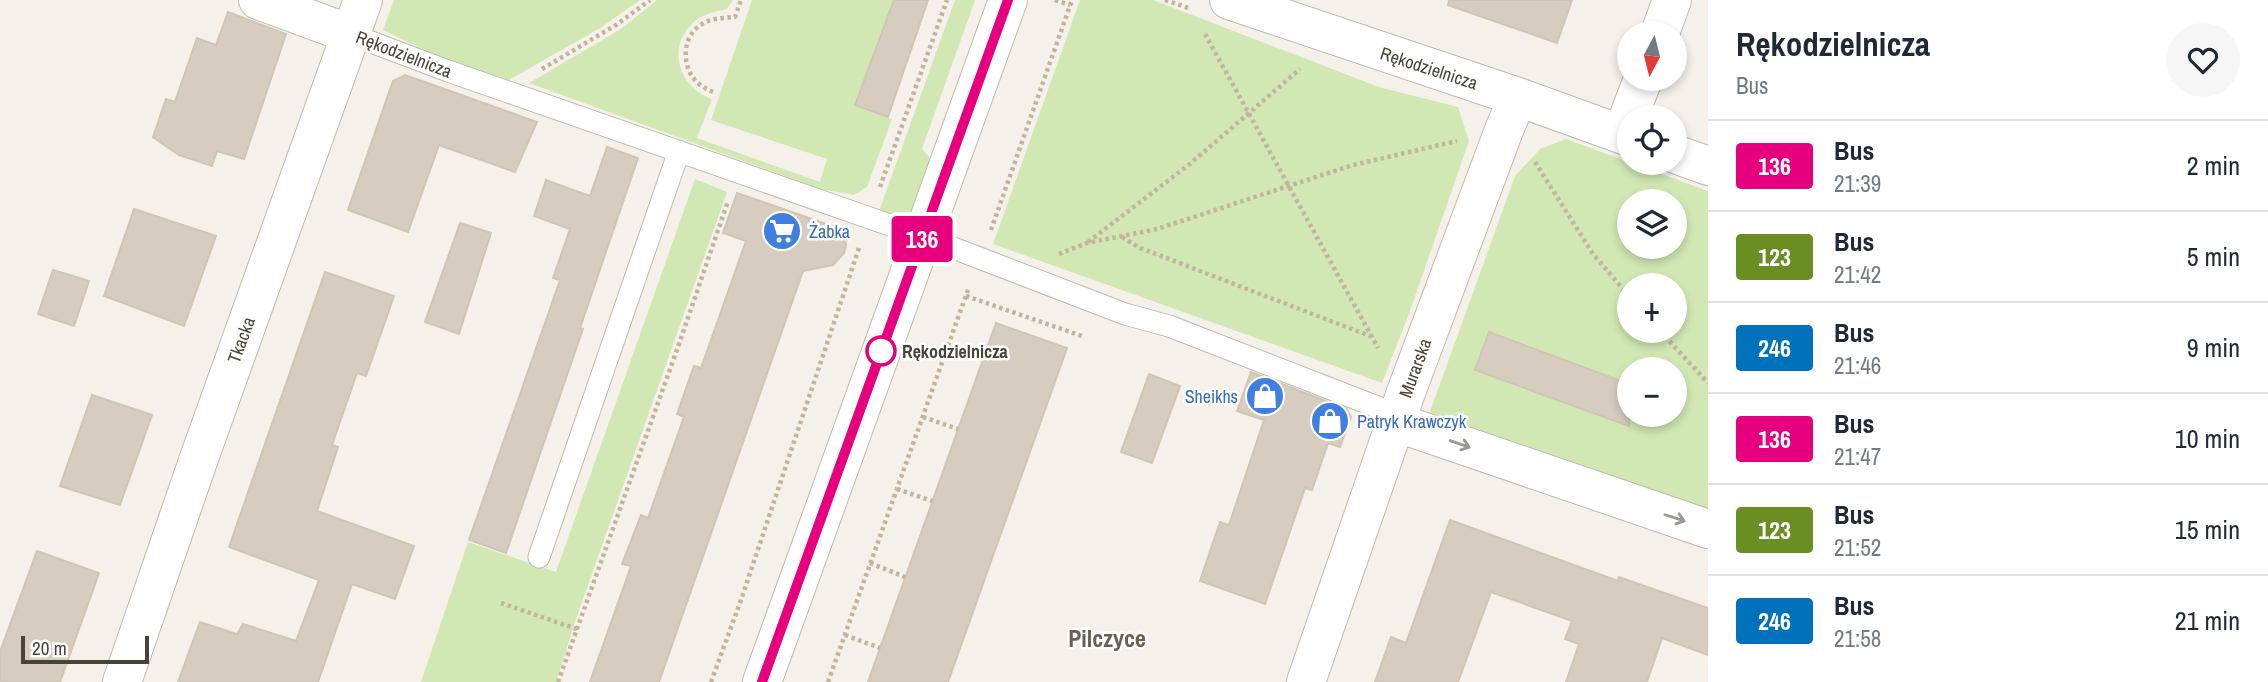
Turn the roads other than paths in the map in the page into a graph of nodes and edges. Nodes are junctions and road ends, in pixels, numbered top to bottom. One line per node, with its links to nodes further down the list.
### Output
1 (258, 0): 5 (street, Rękodzielnicza)
2 (1008, 0): 18 (street)
3 (1228, 0): 7 (street, Rękodzielnicza)
4 (1672, 0): 6 (street)
5 (356, 17): 9 (lane, Rękodzielnicza); 17 (street, Tkacka)
6 (1664, 21)
7 (1511, 114): 8 (street, Rękodzielnicza); 14 (street, Murarska)
8 (1617, 134)
9 (679, 151): 12 (lane, Rękodzielnicza); 16 (lane)
10 (1687, 158): 11 (street)
11 (1708, 166)
12 (907, 231)
13 (943, 244): 14 (lane)
14 (1399, 410): 15 (street, one-way to 15); 19 (street, Murarska)
15 (1708, 529)
16 (538, 557)
17 (122, 682)
18 (762, 682)
19 (1306, 682)

